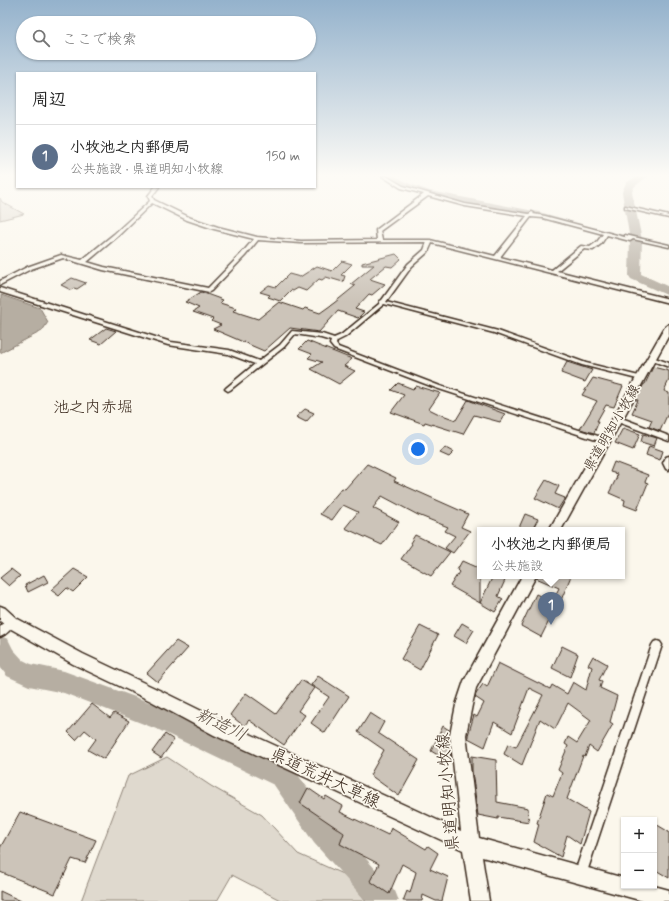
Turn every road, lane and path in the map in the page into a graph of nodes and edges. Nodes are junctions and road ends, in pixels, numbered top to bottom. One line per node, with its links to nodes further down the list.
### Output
1 (134, 218): 14 (street)
2 (187, 218): 8 (street)
3 (395, 218): 10 (street)
4 (528, 218): 13 (street)
5 (546, 218): 7 (street)
6 (558, 218): 9 (street)
7 (606, 234): 9 (street); 15 (street)
8 (257, 238): 10 (street); 14 (street)
9 (631, 238): 12 (street)
10 (380, 241): 11 (street)
11 (430, 241): 13 (street); 19 (street)
12 (669, 246)
13 (497, 257): 15 (street)
14 (83, 262): 16 (street)
15 (554, 271): 18 (street)
16 (0, 283)
17 (0, 290): 23 (street)
18 (669, 301)
19 (382, 302): 21 (street); 25 (street)
20 (669, 326): 22 (main road, 県道明知小牧線)
21 (334, 340): 23 (street); 28 (street)
22 (652, 359): 24 (street); 25 (main road, 県道明知小牧線)
23 (260, 364): 26 (street)
24 (669, 365)
25 (642, 378): 27 (main road, 県道明知小牧線)
26 (228, 389)
27 (617, 420): 28 (main road, 県道明知小牧線); 29 (street)
28 (606, 438): 32 (main road, 県道明知小牧線)
29 (669, 439)
30 (669, 459): 31 (street)
31 (669, 467)
32 (557, 527)
33 (528, 579): 36 (main road, 県道明知小牧線)
34 (5, 622): 36 (main road, 県道荒井大草線)
35 (657, 645): 37 (street)
36 (471, 845): 37 (main road, 県道荒井大草線); 39 (main road, 県道明知小牧線)
37 (580, 875): 38 (main road, 県道荒井大草線)
38 (669, 899)
39 (480, 901)

